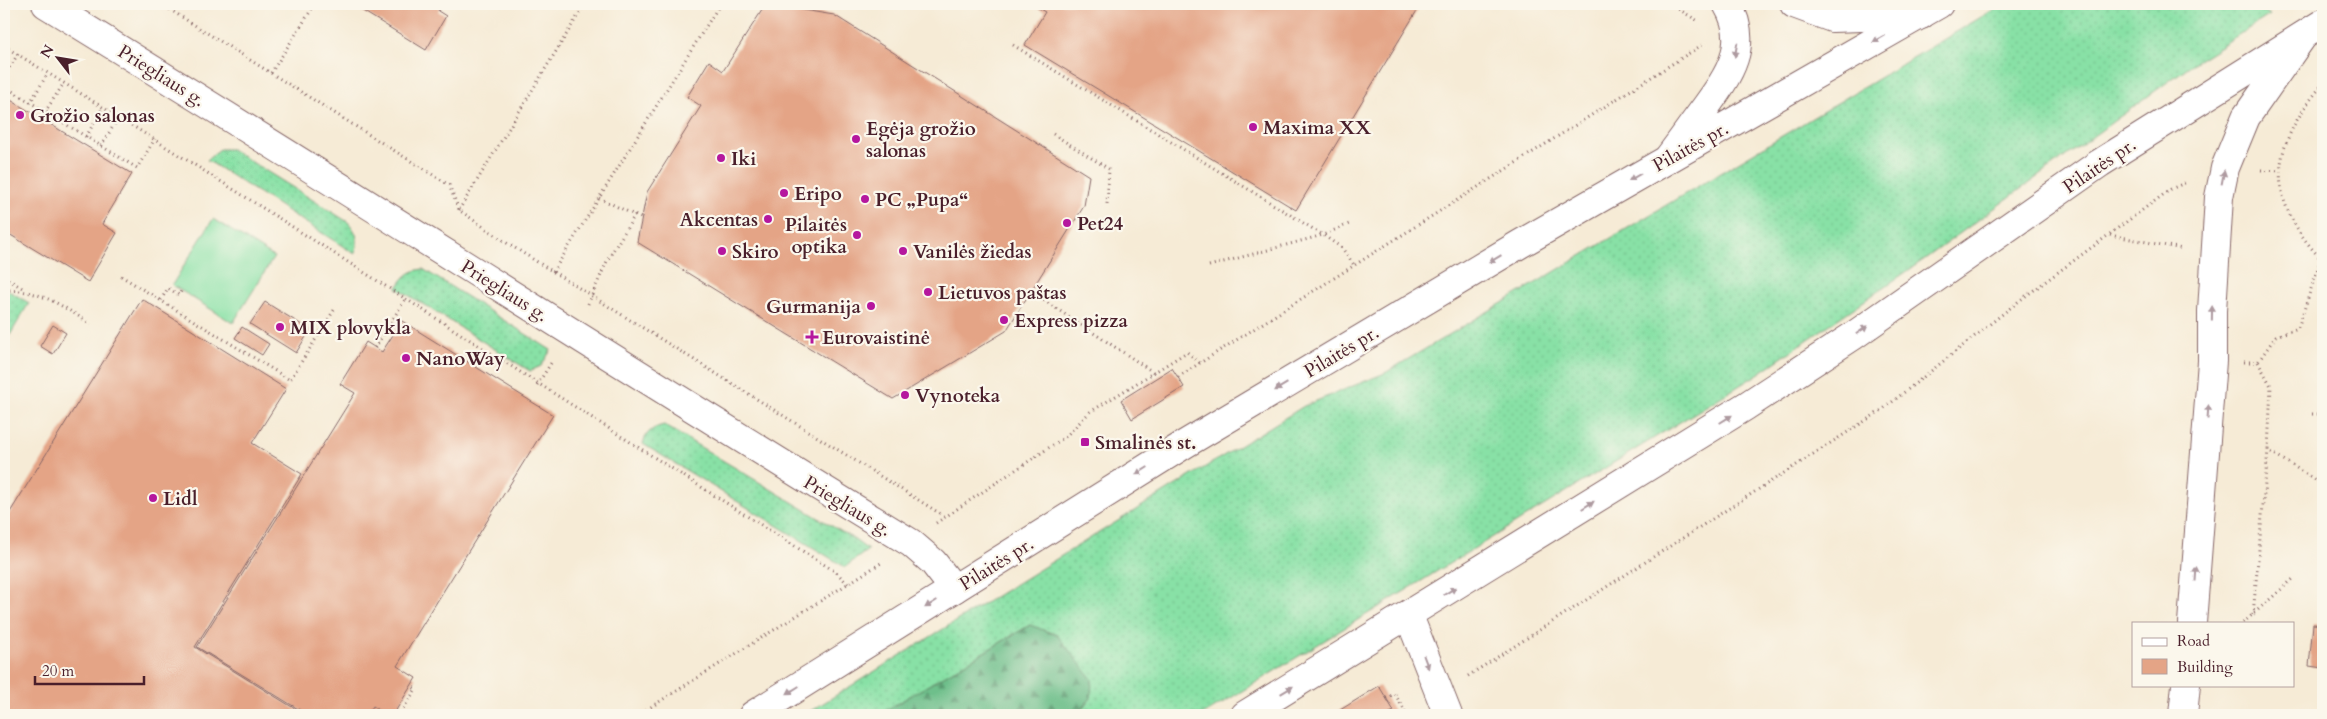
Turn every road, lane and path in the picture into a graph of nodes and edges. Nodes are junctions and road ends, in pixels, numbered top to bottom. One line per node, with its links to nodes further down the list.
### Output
1 (46, 4): 62 (main road, Priegliaus g.)
2 (161, 4): 15 (path)
3 (315, 4): 15 (path)
4 (585, 4): 32 (path)
5 (720, 4): 30 (path)
6 (1726, 4): 28 (main road, one-way to 28)
7 (1794, 4): 8 (main road)
8 (1930, 9): 28 (main road, Pilaitės pr., one-way to 28)
9 (2313, 30): 67 (main road, Pilaitės pr., one-way to 9); 68 (main road, one-way to 9)
10 (1013, 45): 36 (path)
11 (1703, 45): 38 (path)
12 (4, 46): 13 (path)
13 (18, 54): 14 (path); 16 (path)
14 (48, 73): 17 (path); 20 (path)
15 (271, 73): 32 (path)
16 (4, 76)
17 (64, 83): 21 (path); 22 (path)
18 (2323, 84): 29 (path)
19 (4, 86): 20 (path)
20 (30, 102): 22 (path)
21 (103, 107): 23 (path); 25 (path)
22 (45, 112): 25 (path)
23 (119, 117): 26 (path); 27 (path)
24 (1053, 134): 31 (path)
25 (86, 136): 27 (path)
26 (155, 139): 27 (path); 48 (path)
27 (101, 146)
28 (1669, 157): 65 (main road, Pilaitės pr., one-way to 65)
29 (2280, 171)
30 (599, 198): 33 (path); 40 (path)
31 (1107, 204)
32 (459, 210): 40 (path)
33 (635, 215): 34 (path); 47 (path)
34 (643, 219)
35 (1349, 224): 36 (path)
36 (1323, 235): 38 (path); 39 (path)
37 (2110, 235): 73 (path)
38 (1354, 265): 54 (path)
39 (1209, 266)
40 (553, 272): 47 (path)
41 (121, 276): 49 (path)
42 (4, 277): 44 (path)
43 (4, 290): 44 (path)
44 (25, 290): 51 (path)
45 (181, 291): 49 (path)
46 (1031, 292): 55 (path)
47 (592, 297): 61 (path)
48 (406, 298): 52 (path); 64 (path)
49 (161, 300): 50 (path)
50 (336, 307)
51 (91, 324)
52 (375, 348)
53 (2258, 362): 59 (path)
54 (1200, 363): 55 (path); 56 (path)
55 (1154, 372): 61 (path)
56 (1178, 377)
57 (2312, 414): 58 (path)
58 (2323, 414)
59 (2268, 450): 60 (path); 66 (path)
60 (2323, 485)
61 (944, 516): 62 (path)
62 (911, 543): 64 (path); 65 (main road, Priegliaus g.)
63 (2293, 579): 66 (path)
64 (849, 585): 75 (path)
65 (954, 589): 76 (main road, Pilaitės pr., one-way to 76)
66 (2252, 615): 69 (path)
67 (1408, 616): 73 (main road, one-way to 73); 77 (main road, Pilaitės pr., one-way to 67)
68 (2192, 622)
69 (2244, 622)
70 (411, 686): 74 (path)
71 (2186, 686): 79 (main road)
72 (1386, 698): 78 (path)
73 (1443, 705): 78 (path)
74 (406, 715)
75 (638, 715)
76 (753, 715)
77 (1245, 715)
78 (1407, 715)
79 (2184, 715)

